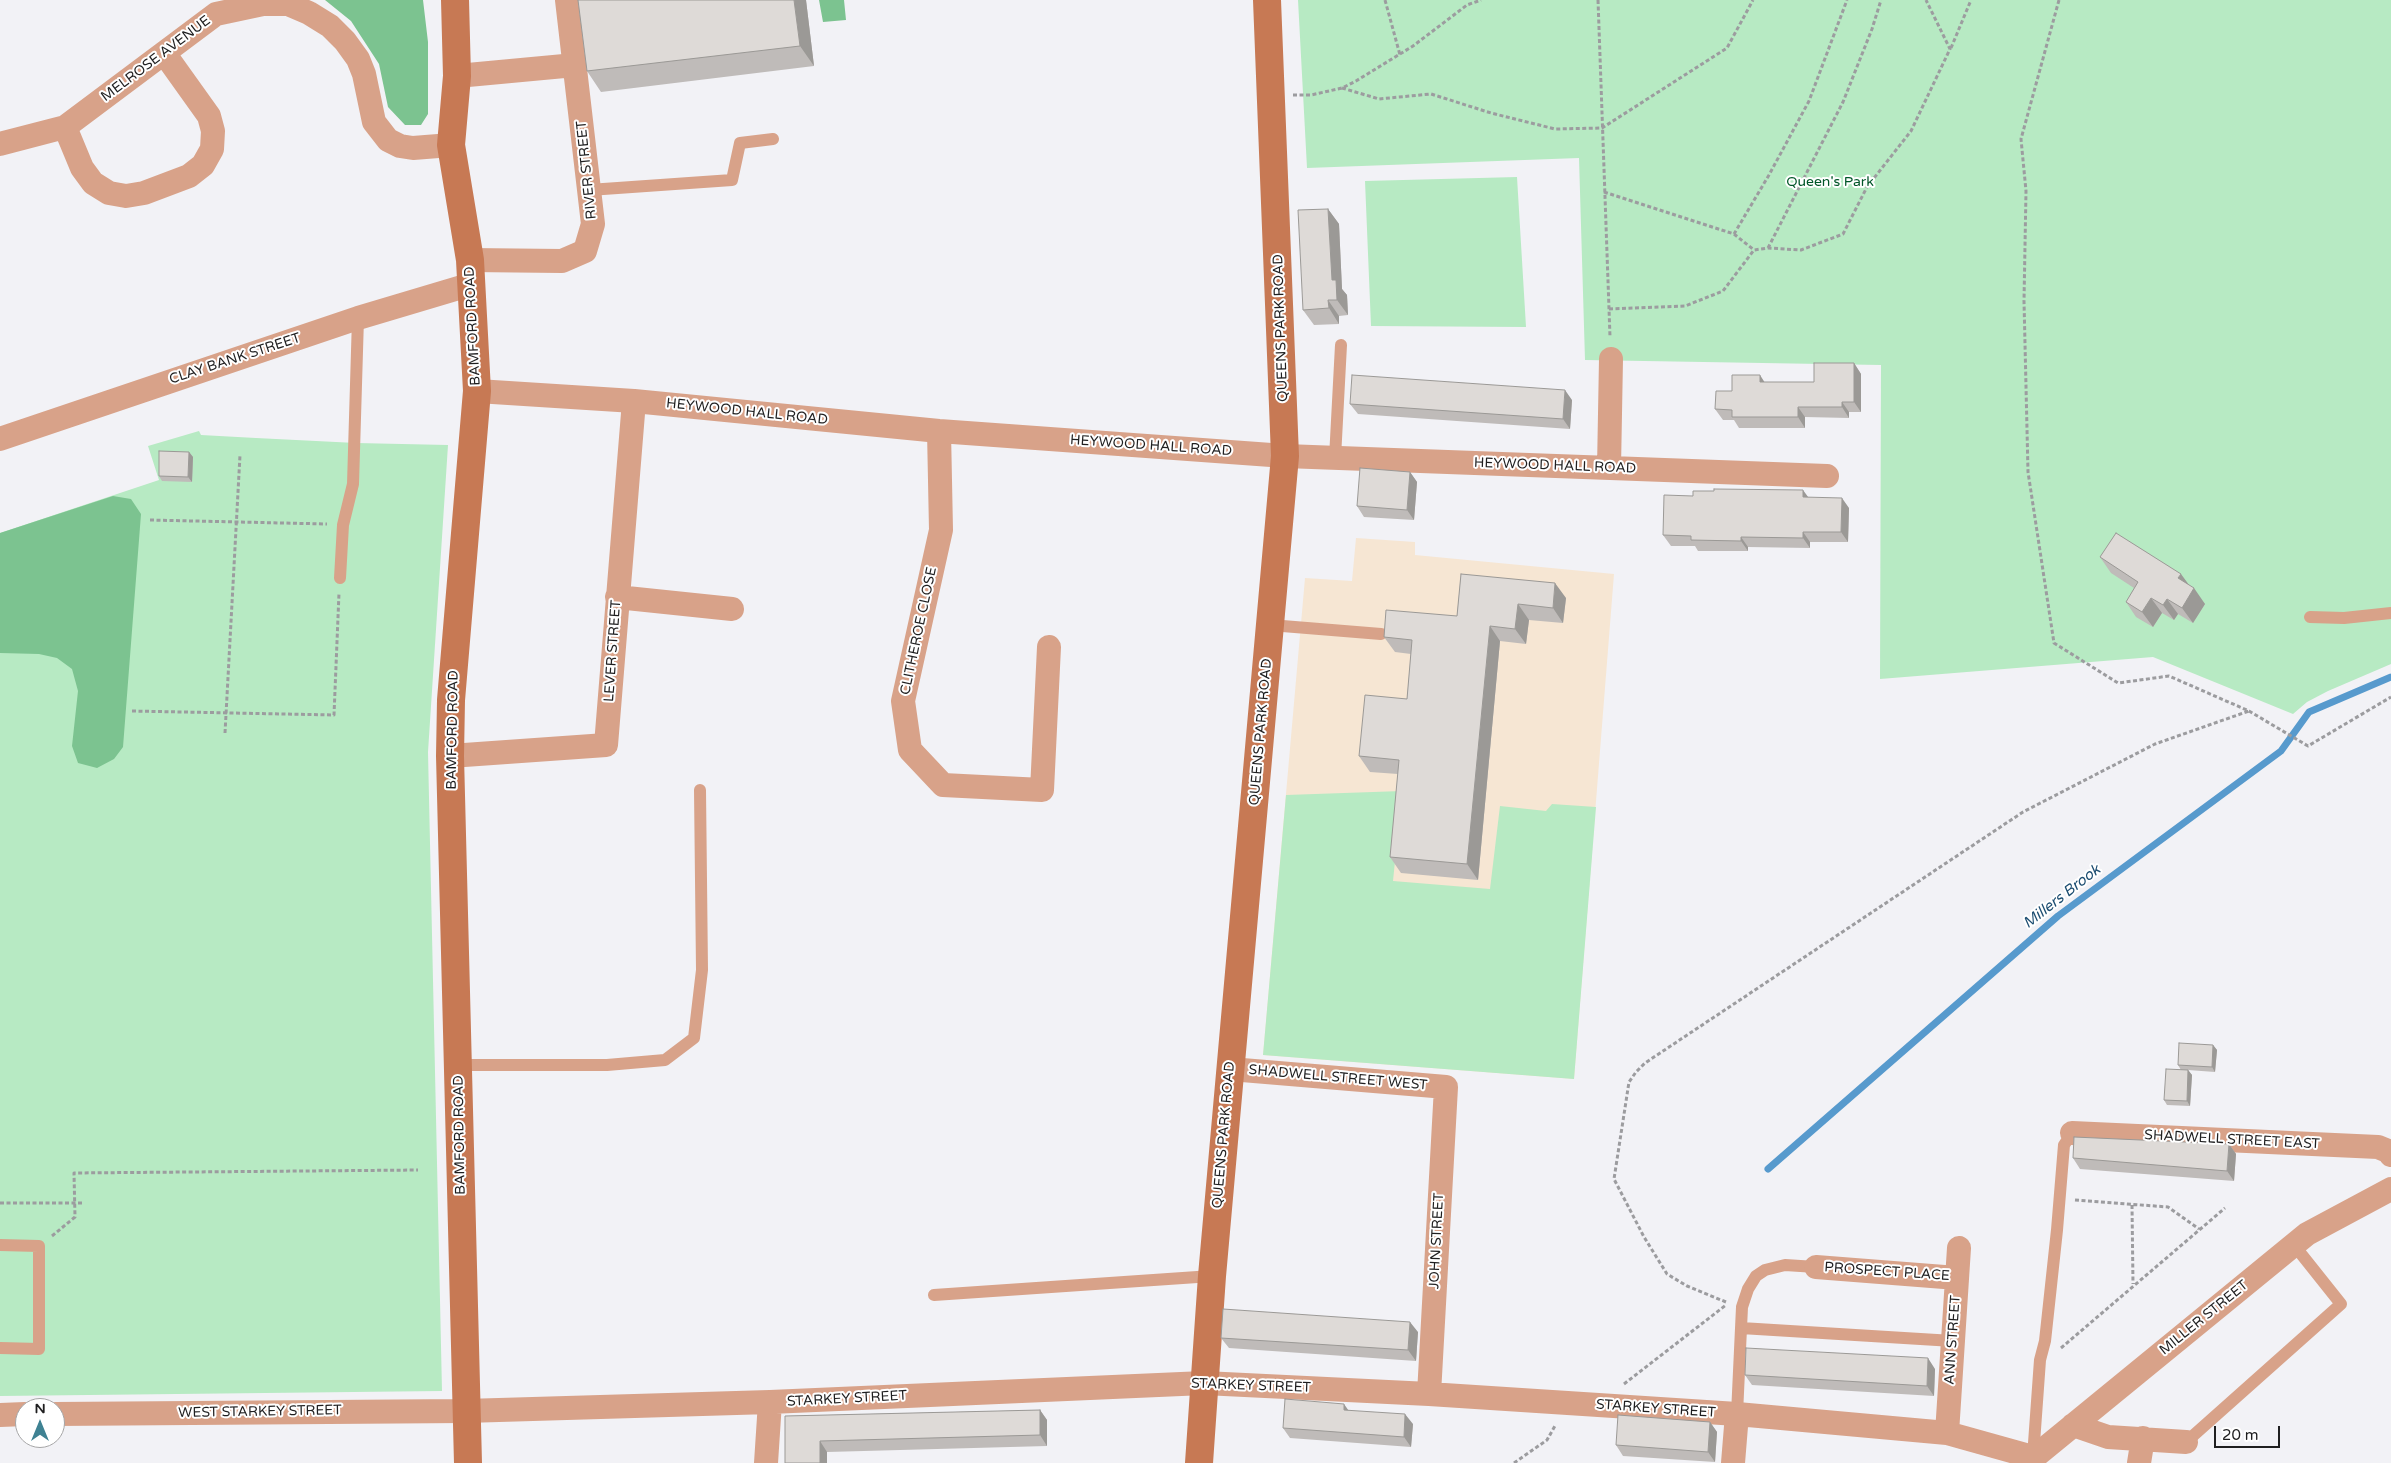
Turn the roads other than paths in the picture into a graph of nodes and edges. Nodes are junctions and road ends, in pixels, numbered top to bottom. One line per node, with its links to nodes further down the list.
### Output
1 (454, 0): 6 (street, BAMFORD ROAD)
2 (568, 0): 5 (street, RIVER STREET)
3 (1267, 0): 20 (street, QUEENS PARK ROAD)
4 (164, 53): 7 (street, MELROSE AVENUE); 7 (street); 10 (street, MELROSE AVENUE)
5 (575, 65): 6 (street); 11 (street, RIVER STREET)
6 (457, 76): 10 (street, BAMFORD ROAD)
7 (65, 127): 9 (street, MELROSE AVENUE)
8 (774, 139): 11 (lane)
9 (0, 144)
10 (451, 146): 12 (street, BAMFORD ROAD)
11 (590, 190): 12 (street, RIVER STREET)
12 (471, 272): 13 (street, CLAY BANK STREET); 16 (street, BAMFORD ROAD)
13 (358, 318): 19 (street, CLAY BANK STREET); 24 (lane)
14 (1341, 345): 21 (lane)
15 (1611, 359): 22 (street)
16 (477, 391): 17 (street, HEYWOOD HALL ROAD); 32 (street, BAMFORD ROAD)
17 (634, 401): 18 (street, HEYWOOD HALL ROAD); 25 (street, LEVER STREET)
18 (939, 431): 20 (street, HEYWOOD HALL ROAD); 31 (street, CLITHEROE CLOSE)
19 (0, 439)
20 (1285, 456): 21 (street, HEYWOOD HALL ROAD); 29 (street, QUEENS PARK ROAD)
21 (1335, 458): 22 (street, HEYWOOD HALL ROAD)
22 (1609, 468): 23 (street, HEYWOOD HALL ROAD)
23 (1827, 476)
24 (340, 578)
25 (617, 597): 26 (street); 32 (street, LEVER STREET)
26 (732, 609)
27 (2391, 613): 28 (lane)
28 (2310, 618)
29 (1270, 625): 30 (lane); 35 (street, QUEENS PARK ROAD)
30 (1381, 634)
31 (1049, 647)
32 (450, 756): 34 (street, BAMFORD ROAD)
33 (700, 790): 34 (lane)
34 (459, 1065): 53 (street, BAMFORD ROAD)
35 (1230, 1069): 36 (street, SHADWELL STREET WEST); 44 (street, QUEENS PARK ROAD)
36 (1446, 1087): 51 (street, JOHN STREET)
37 (2072, 1133): 38 (street, SHADWELL STREET EAST); 62 (lane)
38 (2391, 1155)
39 (2391, 1190): 41 (street, MILLER STREET)
40 (0, 1245): 49 (lane)
41 (2294, 1245): 58 (street, MILLER STREET); 61 (lane)
42 (1958, 1248): 45 (street, ANN STREET)
43 (1816, 1267): 45 (street, PROSPECT PLACE); 47 (lane)
44 (1212, 1276): 46 (lane); 50 (street, QUEENS PARK ROAD)
45 (1957, 1278): 48 (street, ANN STREET)
46 (934, 1294)
47 (1741, 1328): 48 (lane); 56 (lane)
48 (1953, 1341): 59 (street, ANN STREET)
49 (0, 1348)
50 (1204, 1382): 51 (street, STARKEY STREET); 52 (street, STARKEY STREET); 65 (street, QUEENS PARK ROAD)
51 (1429, 1394): 56 (street, STARKEY STREET)
52 (770, 1402): 53 (street, STARKEY STREET); 64 (street)
53 (465, 1410): 55 (street, WEST STARKEY STREET); 63 (street, BAMFORD ROAD)
54 (15, 1414): 57 (street)
55 (65, 1414)
56 (1737, 1414): 59 (street, STARKEY STREET); 66 (street)
57 (0, 1415)
58 (2073, 1425): 60 (street); 62 (street, MILLER STREET)
59 (1947, 1433): 62 (street, STARKEY STREET)
60 (2143, 1438): 61 (street); 67 (street)
61 (2186, 1442)
62 (2030, 1460)
63 (468, 1463)
64 (766, 1463)
65 (1199, 1463)
66 (1733, 1463)
67 (2139, 1463)

